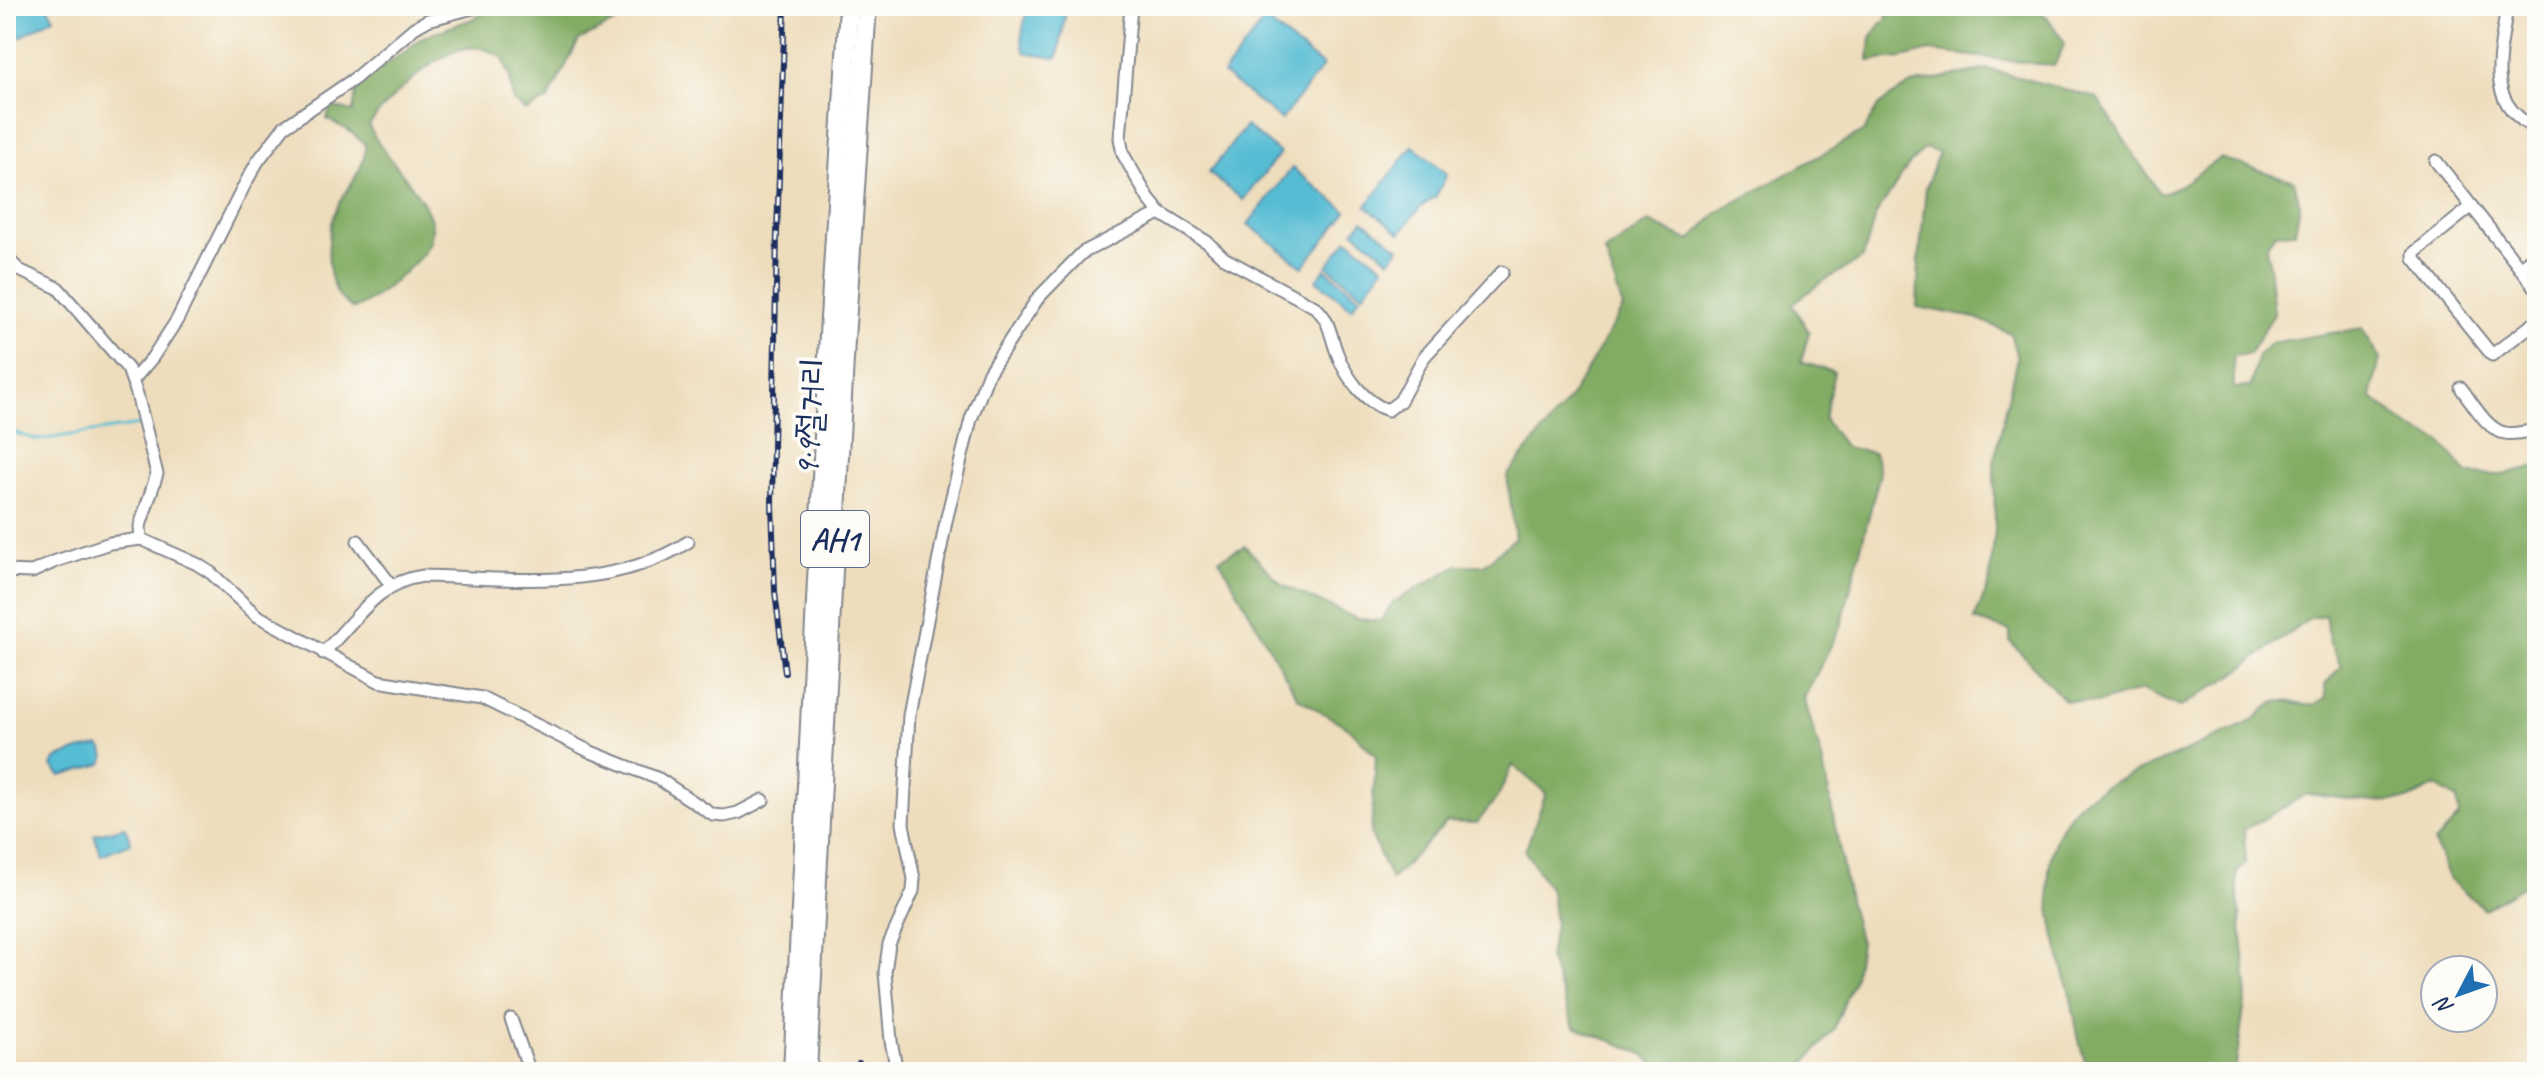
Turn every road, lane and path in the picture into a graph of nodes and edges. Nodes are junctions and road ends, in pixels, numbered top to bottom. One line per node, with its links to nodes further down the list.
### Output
1 (480, 6): 16 (street)
2 (849, 6): 28 (highway, 9·9절거리 / AH1)
3 (867, 6): 29 (highway, 9·9절거리 / AH1)
4 (1131, 6): 9 (street)
5 (2507, 6): 6 (street)
6 (2537, 129)
7 (2436, 161): 8 (street)
8 (2471, 207): 12 (street); 15 (street)
9 (1160, 213): 13 (street); 30 (street)
10 (2537, 253): 12 (street)
11 (6, 257): 16 (street)
12 (2520, 268): 14 (street)
13 (1502, 272)
14 (2537, 289)
15 (2537, 321)
16 (133, 380): 19 (street)
17 (2461, 388): 18 (street)
18 (2537, 430)
19 (141, 539): 22 (street); 24 (street)
20 (358, 541): 23 (street)
21 (688, 542): 23 (street)
22 (6, 571)
23 (391, 585): 24 (street)
24 (323, 653): 25 (street)
25 (763, 800)
26 (511, 1019): 27 (street)
27 (530, 1072)
28 (793, 1072)
29 (807, 1072)
30 (900, 1072)

